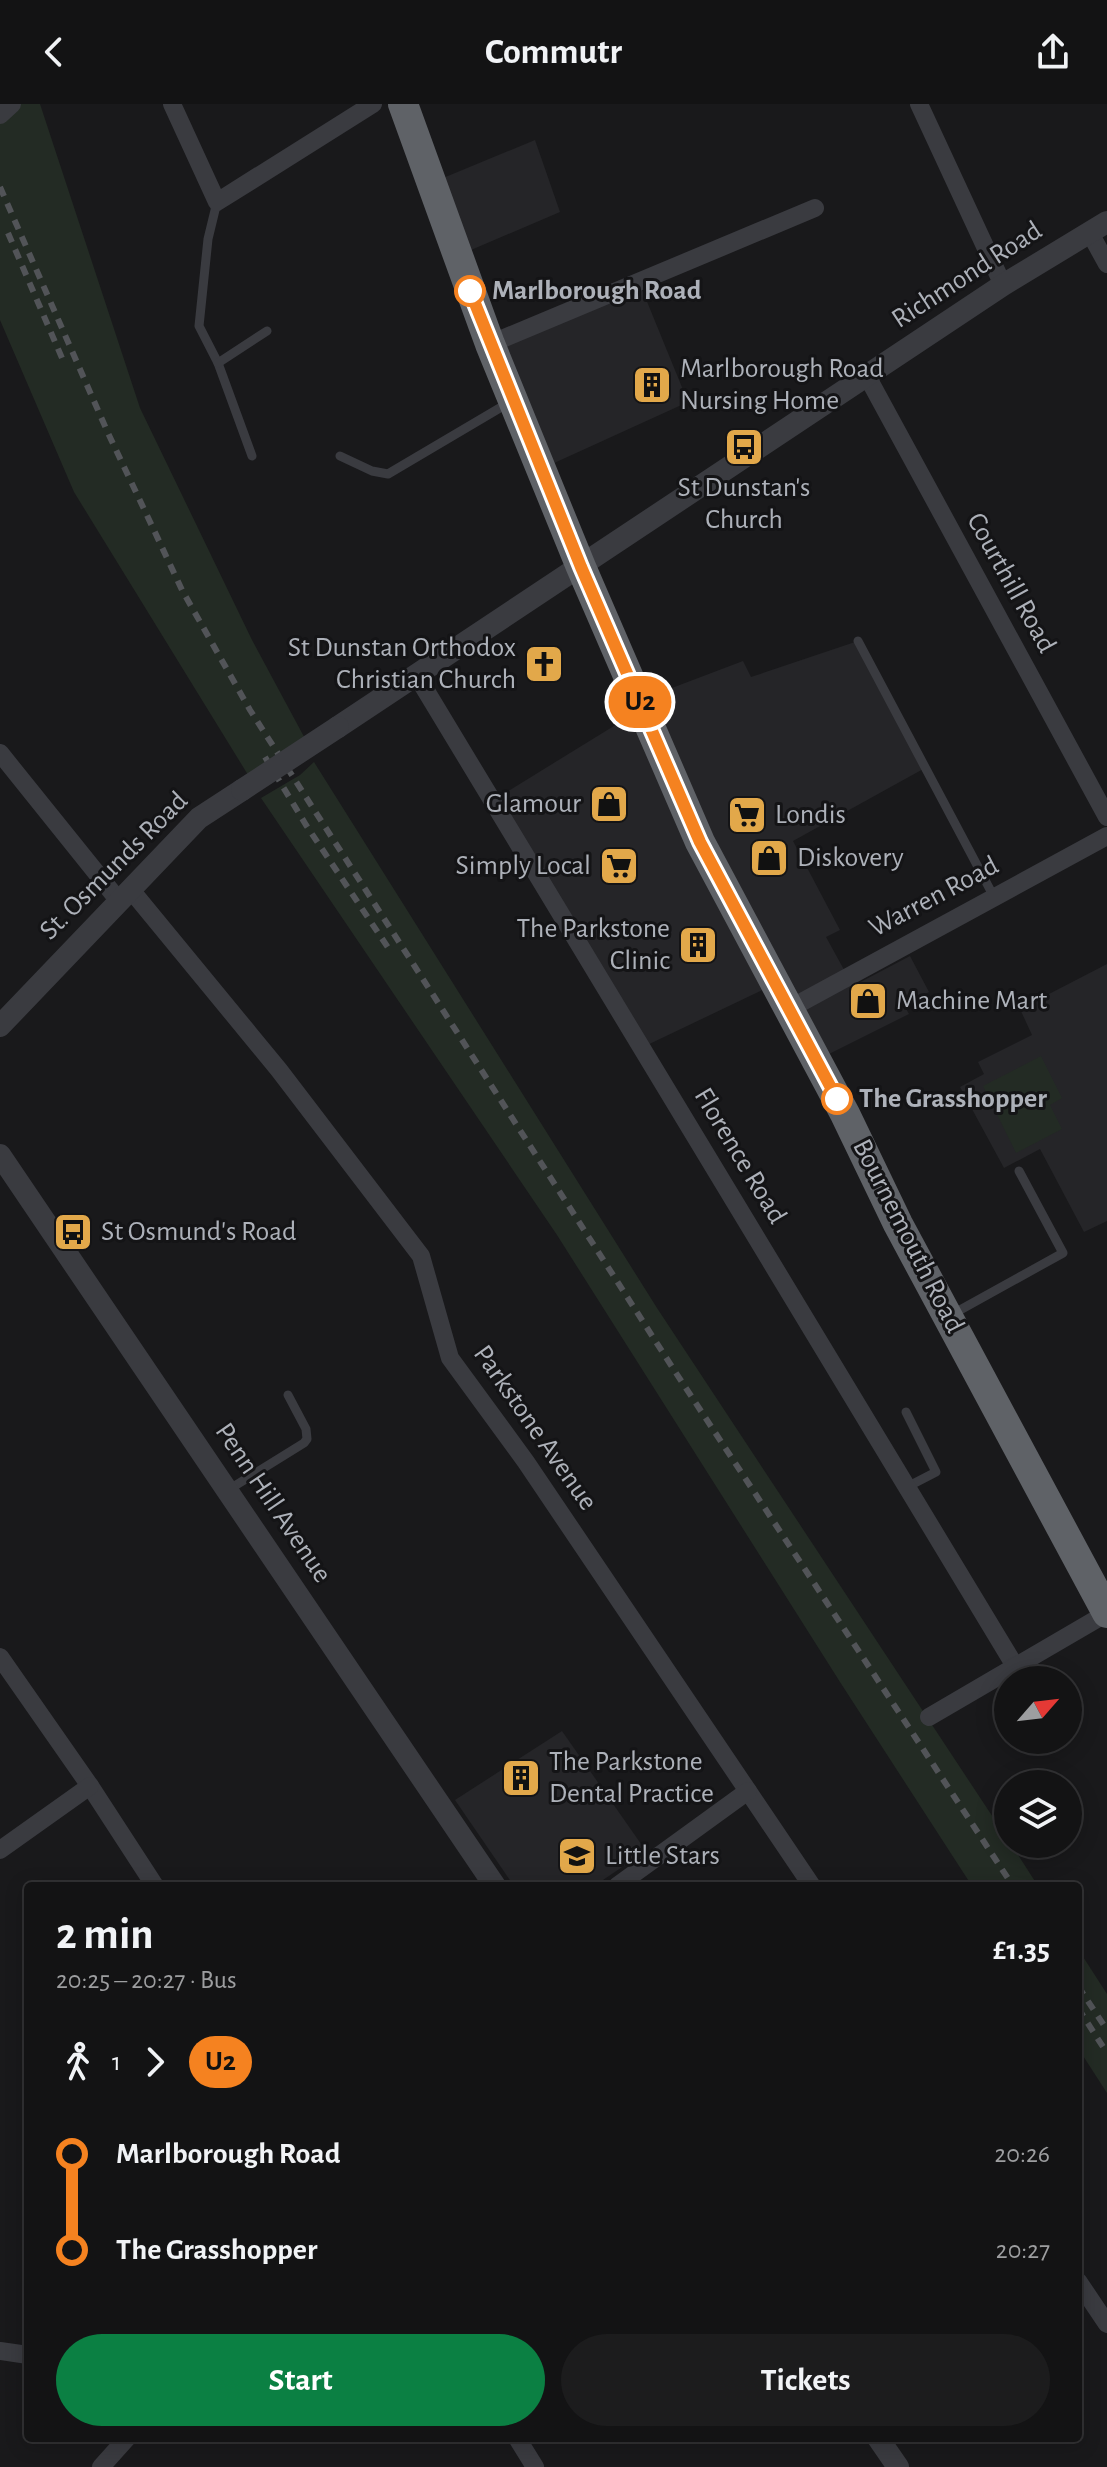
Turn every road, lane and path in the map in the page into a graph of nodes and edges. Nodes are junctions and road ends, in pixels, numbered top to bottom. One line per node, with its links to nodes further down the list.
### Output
1 (12, 104): 6 (street)
2 (172, 104): 7 (street)
3 (373, 104): 7 (street)
4 (403, 104): 13 (highway, Bournemouth Road)
5 (919, 104): 11 (street)
6 (0, 115)
7 (217, 202): 14 (lane)
8 (815, 208): 13 (street)
9 (1098, 228): 10 (street); 11 (street, Richmond Road)
10 (1107, 264)
11 (1003, 285): 15 (street, Richmond Road)
12 (267, 331): 14 (lane)
13 (490, 344): 16 (highway, Bournemouth Road)
14 (218, 363): 17 (lane)
15 (867, 376): 19 (street, Richmond Road); 23 (street, Courthill Road)
16 (513, 401): 18 (lane); 19 (highway, Bournemouth Road)
17 (252, 456)
18 (340, 456)
19 (581, 567): 21 (street, Richmond Road); 27 (highway, Bournemouth Road)
20 (858, 641): 26 (lane)
21 (417, 676): 25 (street, St. Osmunds Road, bridge); 34 (street, Florence Road)
22 (0, 753): 25 (street, Parkstone Avenue)
23 (1107, 817)
24 (1107, 836): 26 (street, Warren Road)
25 (125, 896): 28 (street, St. Osmunds Road); 42 (street, Parkstone Avenue)
26 (994, 897): 27 (street, Warren Road)
27 (789, 1009): 31 (highway, Bournemouth Road)
28 (0, 1026)
29 (0, 1155): 35 (street, Penn Hill Avenue)
30 (1019, 1171): 31 (lane)
31 (948, 1317): 36 (highway, Bournemouth Road)
32 (288, 1395): 35 (lane)
33 (906, 1412): 34 (lane)
34 (907, 1487): 38 (street, Florence Road)
35 (228, 1490): 45 (street, Penn Hill Avenue)
36 (1107, 1613): 38 (street)
37 (0, 1657): 41 (street)
38 (1015, 1666)
39 (994, 1678): 40 (street)
40 (929, 1717)
41 (90, 1786): 43 (street); 44 (street)
42 (748, 1791): 46 (street); 47 (street, Parkstone Avenue)
43 (0, 1850)
44 (152, 1882)
45 (492, 1882)
46 (623, 1882)
47 (809, 1882)
48 (1082, 2287): 49 (street)
49 (1107, 2324)
50 (0, 2351): 51 (street)
51 (24, 2354)
52 (123, 2442): 55 (street)
53 (519, 2442): 56 (street)
54 (881, 2442): 57 (street)
55 (101, 2467)
56 (535, 2467)
57 (898, 2467)

